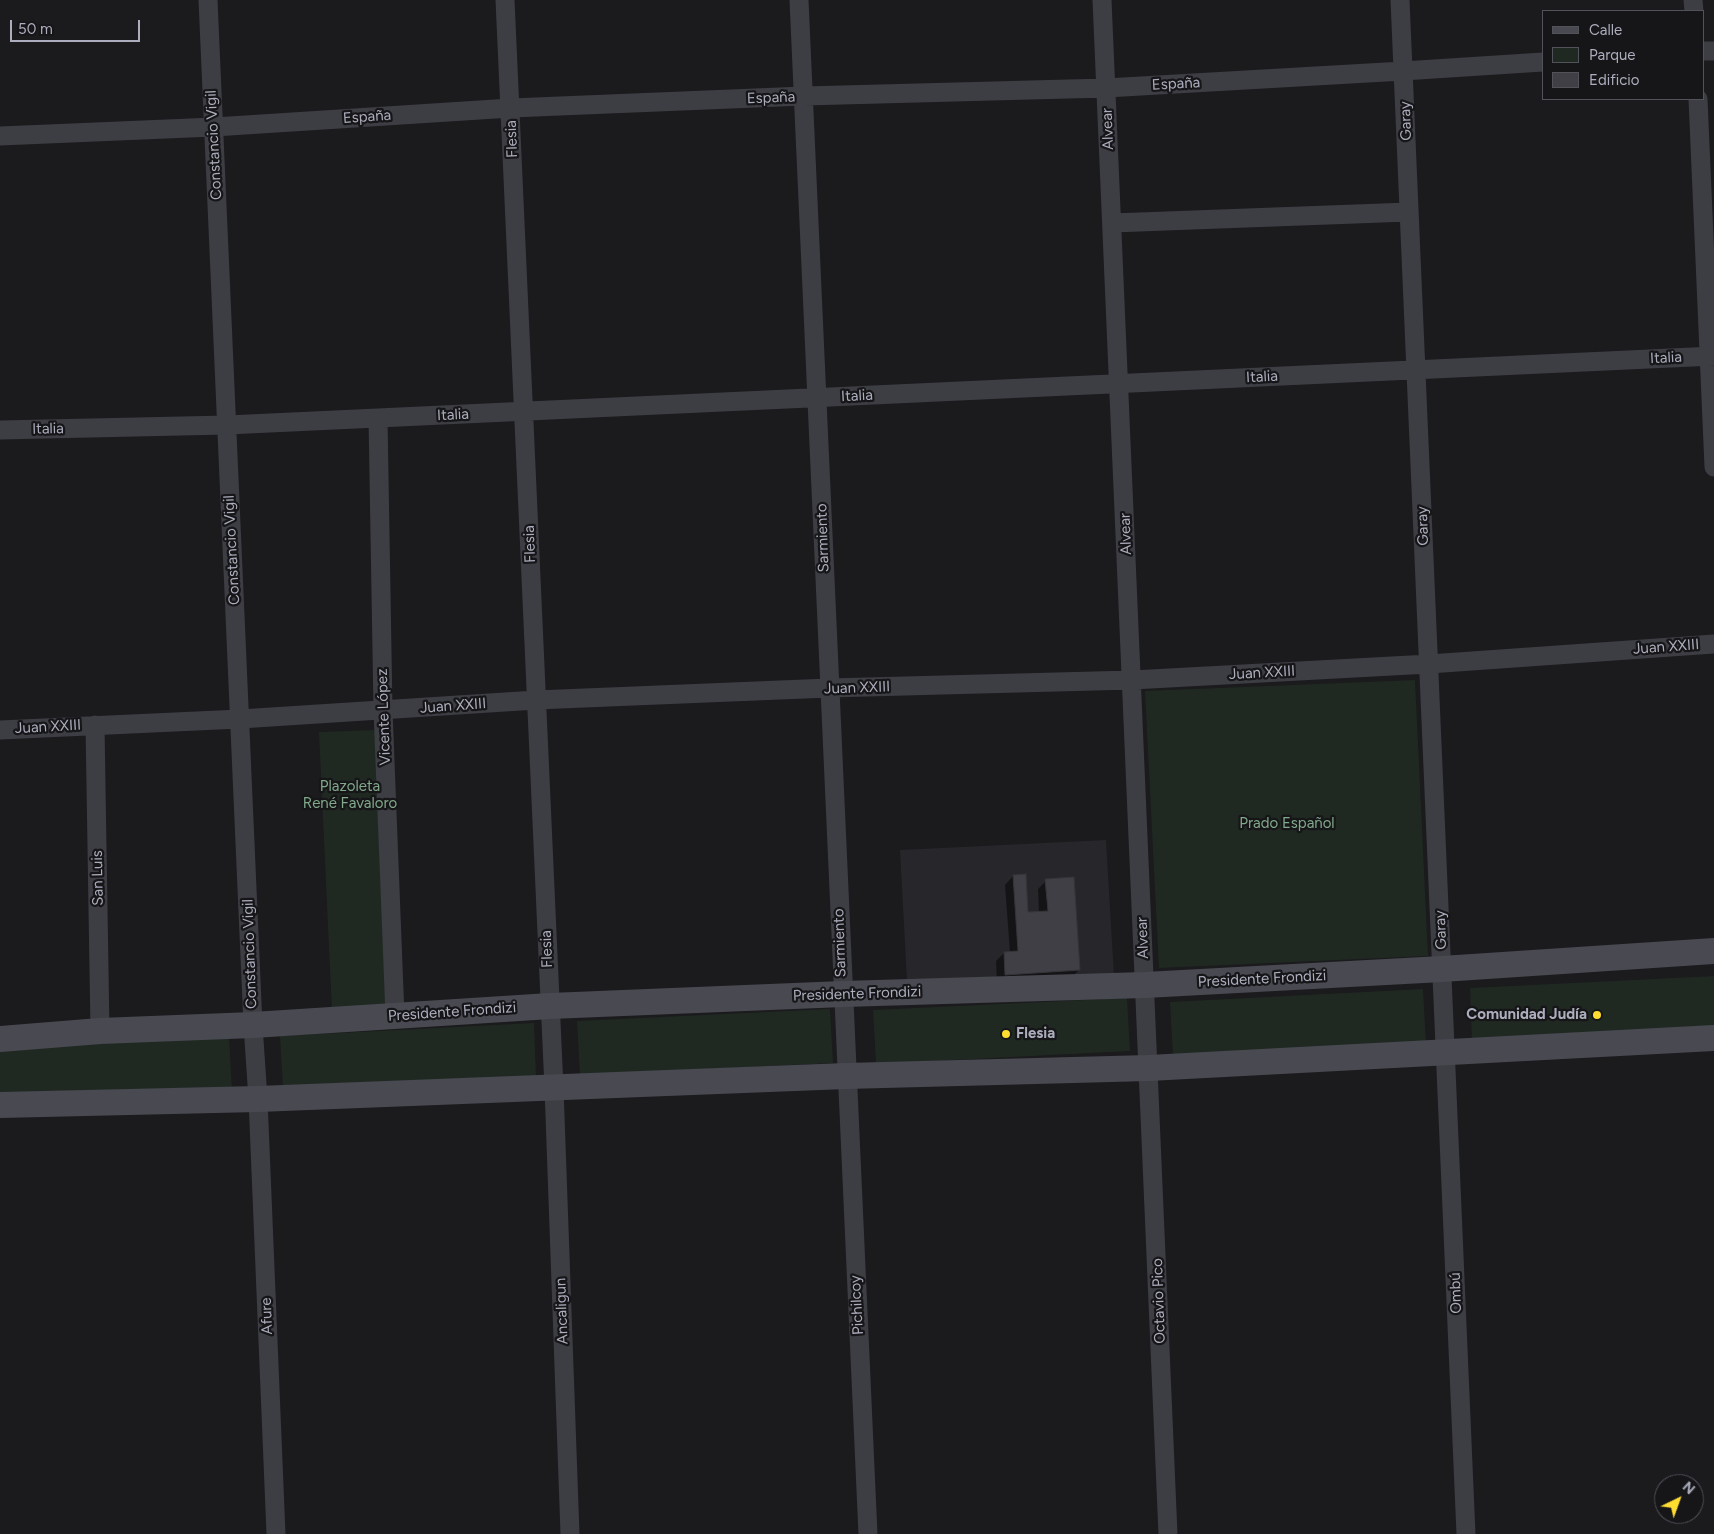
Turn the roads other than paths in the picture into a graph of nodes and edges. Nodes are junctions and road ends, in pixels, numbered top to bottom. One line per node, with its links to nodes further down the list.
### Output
1 (208, 0): 12 (street, Constancio Vigil)
2 (505, 0): 11 (street, Flesia)
3 (799, 0): 9 (street, Sarmiento)
4 (1102, 0): 8 (street, Alvear)
5 (1400, 0): 7 (street, Garay)
6 (1542, 62): 7 (street, España)
7 (1403, 71): 8 (street, España); 14 (street, Garay)
8 (1106, 88): 9 (street, España); 15 (street, Alvear)
9 (804, 96): 11 (street, España); 19 (street, Sarmiento)
10 (1698, 100): 16 (street)
11 (511, 108): 12 (street, España); 20 (street, Flesia)
12 (214, 127): 13 (street, España); 22 (street, Constancio Vigil)
13 (0, 136)
14 (1409, 212): 15 (street); 17 (street, Garay)
15 (1112, 223): 18 (street, Alvear)
16 (1712, 356): 17 (street, Italia); 24 (street)
17 (1416, 370): 18 (street, Italia); 26 (street, Garay)
18 (1119, 384): 19 (street, Italia); 27 (street, Alvear)
19 (817, 398): 20 (street, Italia); 28 (street, Sarmiento)
20 (524, 411): 21 (street, Italia); 29 (street, Flesia)
21 (378, 418): 22 (street, Italia); 30 (street, Vicente López)
22 (227, 425): 23 (street, Italia); 31 (street, Constancio Vigil)
23 (0, 430)
24 (1714, 467)
25 (1714, 644): 26 (street, Juan XXIII)
26 (1429, 664): 27 (street, Juan XXIII); 35 (street, Garay)
27 (1132, 680): 28 (street, Juan XXIII); 36 (street, Alvear)
28 (829, 688): 29 (street, Juan XXIII); 37 (street, Sarmiento)
29 (536, 700): 30 (street, Juan XXIII); 38 (street, Flesia)
30 (383, 710): 31 (street, Juan XXIII); 39 (street, Vicente López)
31 (240, 719): 32 (street, Juan XXIII); 40 (street, Constancio Vigil)
32 (95, 725): 33 (street, Juan XXIII); 41 (street, San Luis)
33 (0, 730)
34 (1714, 950): 35 (main road, Presidente Frondizi)
35 (1442, 969): 36 (main road, Presidente Frondizi); 44 (street, Garay)
36 (1146, 986): 37 (main road, Presidente Frondizi); 45 (street, Alvear)
37 (843, 994): 38 (main road, Presidente Frondizi); 46 (street, Sarmiento)
38 (550, 1006): 39 (main road, Presidente Frondizi); 47 (street, Flesia)
39 (395, 1016): 40 (main road, Presidente Frondizi)
40 (253, 1025): 41 (main road, Presidente Frondizi); 48 (street, Constancio Vigil)
41 (100, 1032): 42 (main road, Presidente Frondizi)
42 (0, 1038)
43 (1714, 1038): 44 (main road)
44 (1446, 1051): 45 (main road); 54 (street, Ombú)
45 (1149, 1068): 46 (main road); 53 (street, Octavio Pico)
46 (846, 1076): 47 (main road); 52 (street, Pichilcoy)
47 (554, 1088): 48 (main road); 51 (street, Ancaligun)
48 (258, 1099): 49 (main road); 50 (street, Afure)
49 (0, 1105)
50 (276, 1534)
51 (570, 1534)
52 (868, 1534)
53 (1168, 1534)
54 (1466, 1534)

